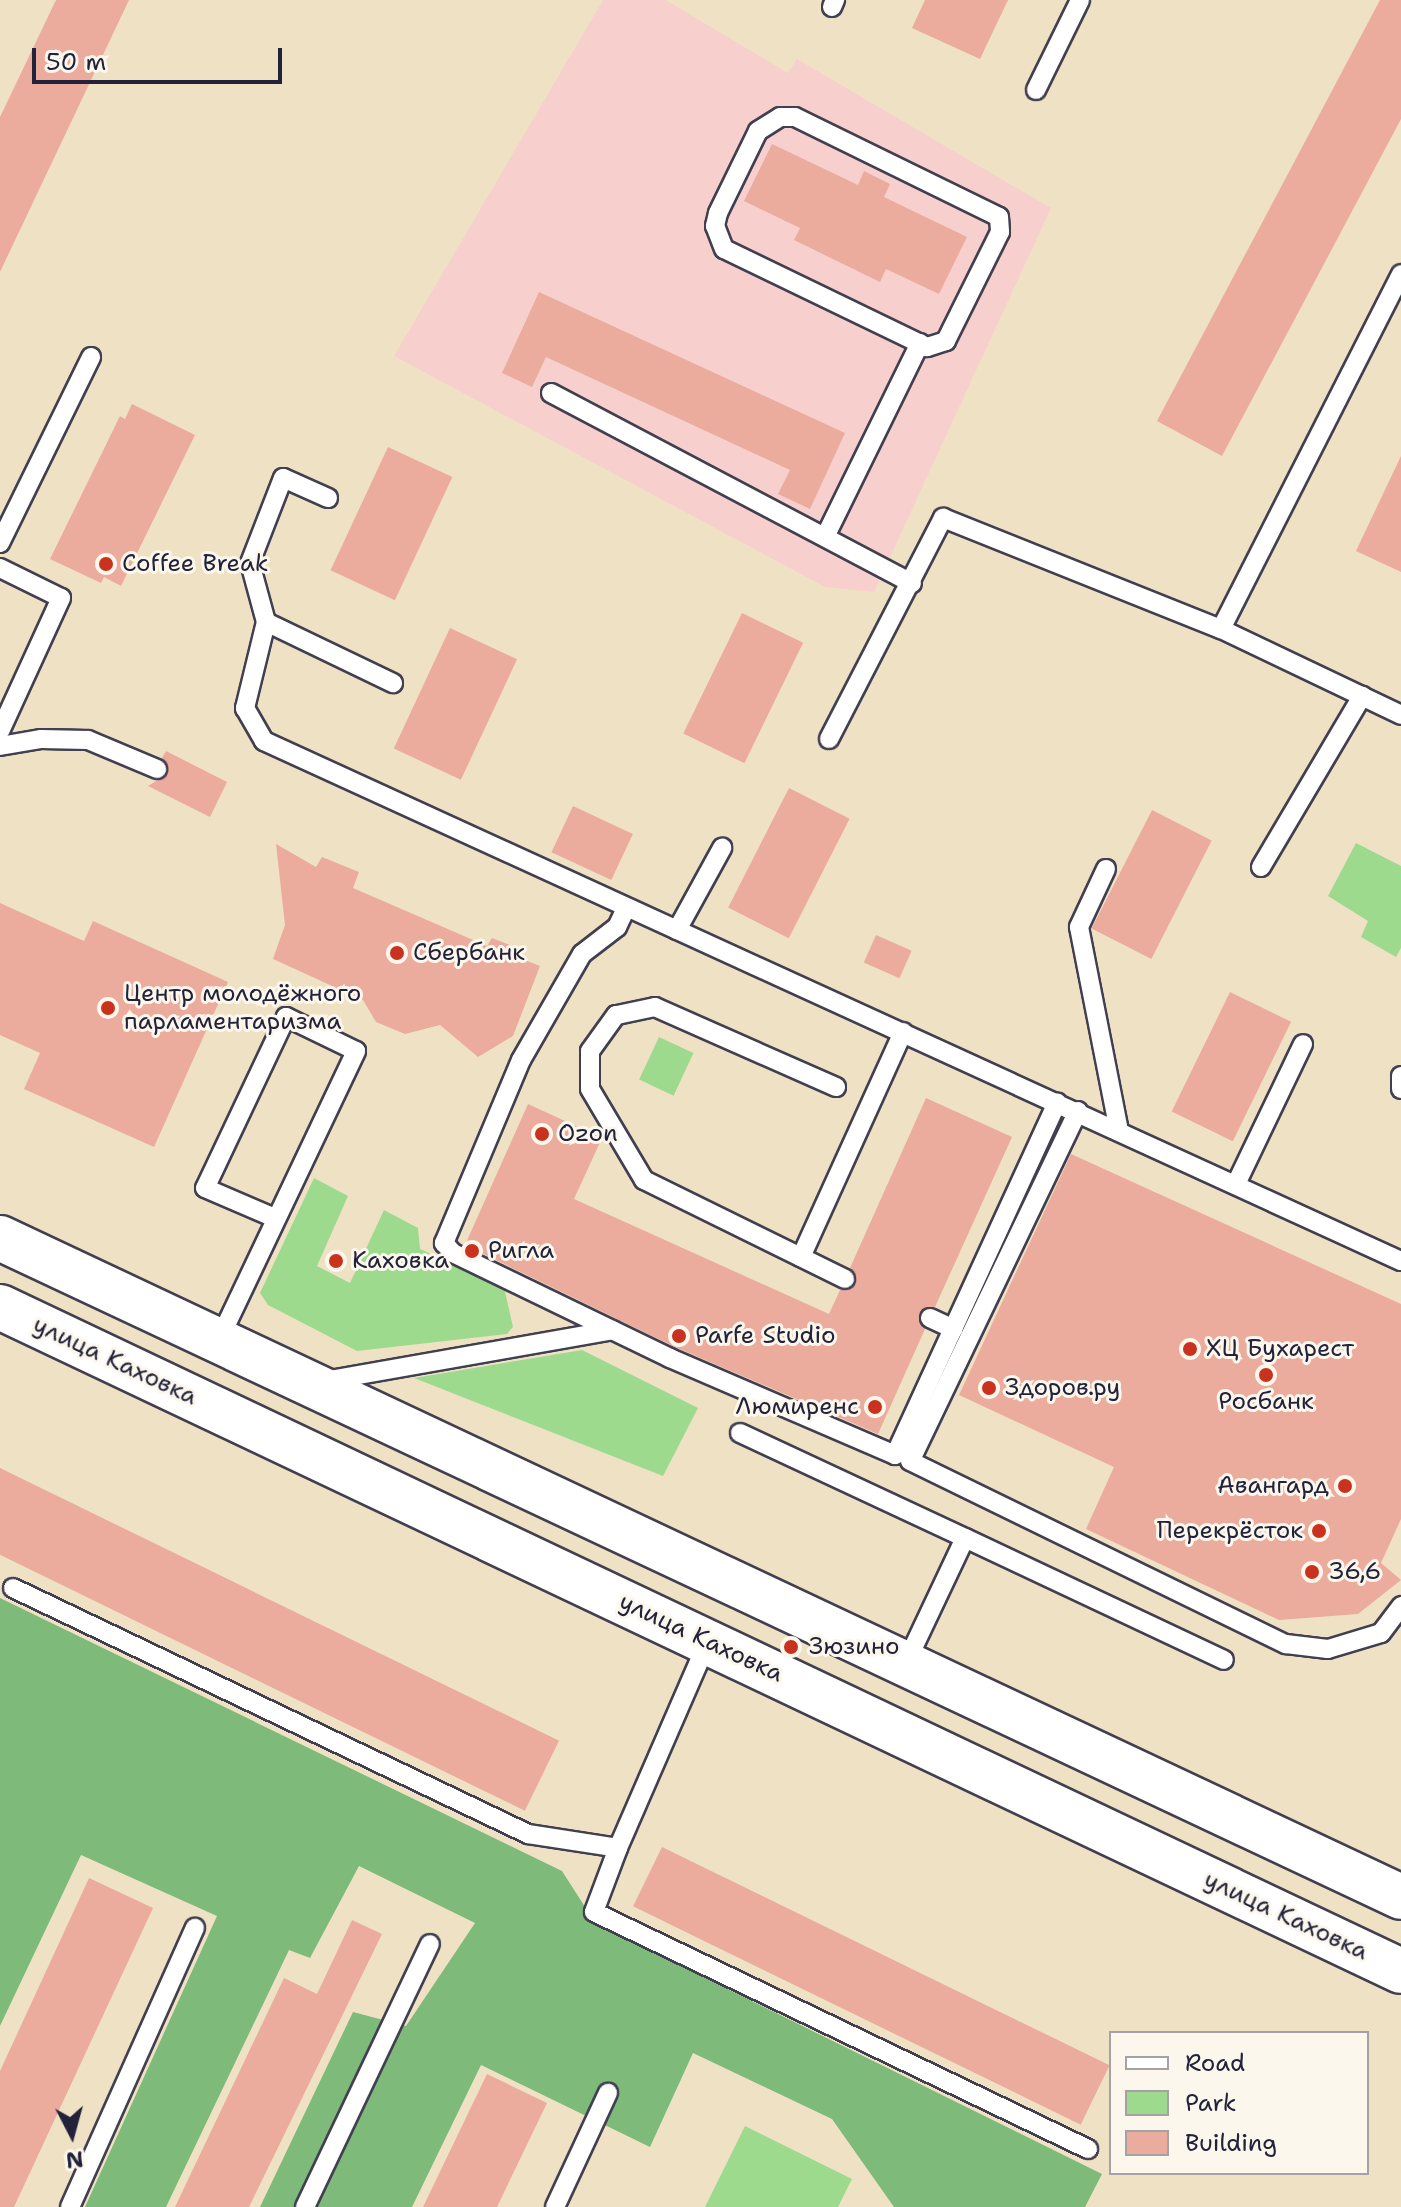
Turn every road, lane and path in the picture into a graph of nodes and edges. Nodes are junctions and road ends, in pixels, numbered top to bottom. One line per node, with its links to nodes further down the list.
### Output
1 (1080, 0): 2 (lane)
2 (1036, 90)
3 (1401, 274): 13 (lane)
4 (920, 343): 4 (lane); 8 (lane)
5 (91, 357): 9 (lane)
6 (551, 393): 8 (lane)
7 (328, 498): 12 (lane)
8 (825, 537): 11 (lane)
9 (0, 543)
10 (0, 568): 17 (lane)
11 (912, 583): 13 (lane); 18 (lane)
12 (266, 622): 14 (lane); 24 (lane)
13 (1221, 629): 15 (lane)
14 (393, 683)
15 (1362, 696): 16 (lane); 22 (lane)
16 (1401, 715)
17 (0, 731)
18 (829, 739)
19 (0, 746): 20 (lane)
20 (157, 769)
21 (722, 848): 25 (lane)
22 (1261, 867)
23 (1106, 869): 33 (lane)
24 (626, 908): 25 (lane); 43 (lane)
25 (677, 930): 26 (lane)
26 (903, 1032): 31 (lane); 37 (lane)
27 (1303, 1044): 34 (lane)
28 (1401, 1076): 30 (lane)
29 (836, 1087): 37 (lane)
30 (1401, 1089)
31 (1057, 1102): 32 (lane); 42 (lane)
32 (1078, 1111): 33 (lane); 49 (lane)
33 (1119, 1130): 34 (lane)
34 (1236, 1184): 38 (lane)
35 (275, 1218): 35 (lane); 44 (lane)
36 (0, 1238): 44 (main road)
37 (801, 1257): 39 (lane)
38 (1401, 1261)
39 (845, 1279)
40 (0, 1307): 50 (main road, улица Каховка)
41 (930, 1318): 42 (lane)
42 (954, 1329): 43 (lane)
43 (613, 1330): 45 (lane)
44 (218, 1342): 45 (main road)
45 (307, 1384): 52 (main road)
46 (740, 1433): 47 (lane)
47 (965, 1538): 51 (lane); 52 (lane)
48 (13, 1588): 53 (lane)
49 (1401, 1606)
50 (708, 1641): 53 (lane); 57 (main road, улица Каховка)
51 (1224, 1660)
52 (905, 1665): 54 (main road)
53 (618, 1848): 59 (lane)
54 (1401, 1897)
55 (195, 1928): 60 (lane)
56 (430, 1944): 61 (lane)
57 (1401, 1971)
58 (608, 2093): 62 (lane)
59 (1088, 2149)
60 (70, 2207)
61 (305, 2207)
62 (555, 2207)

